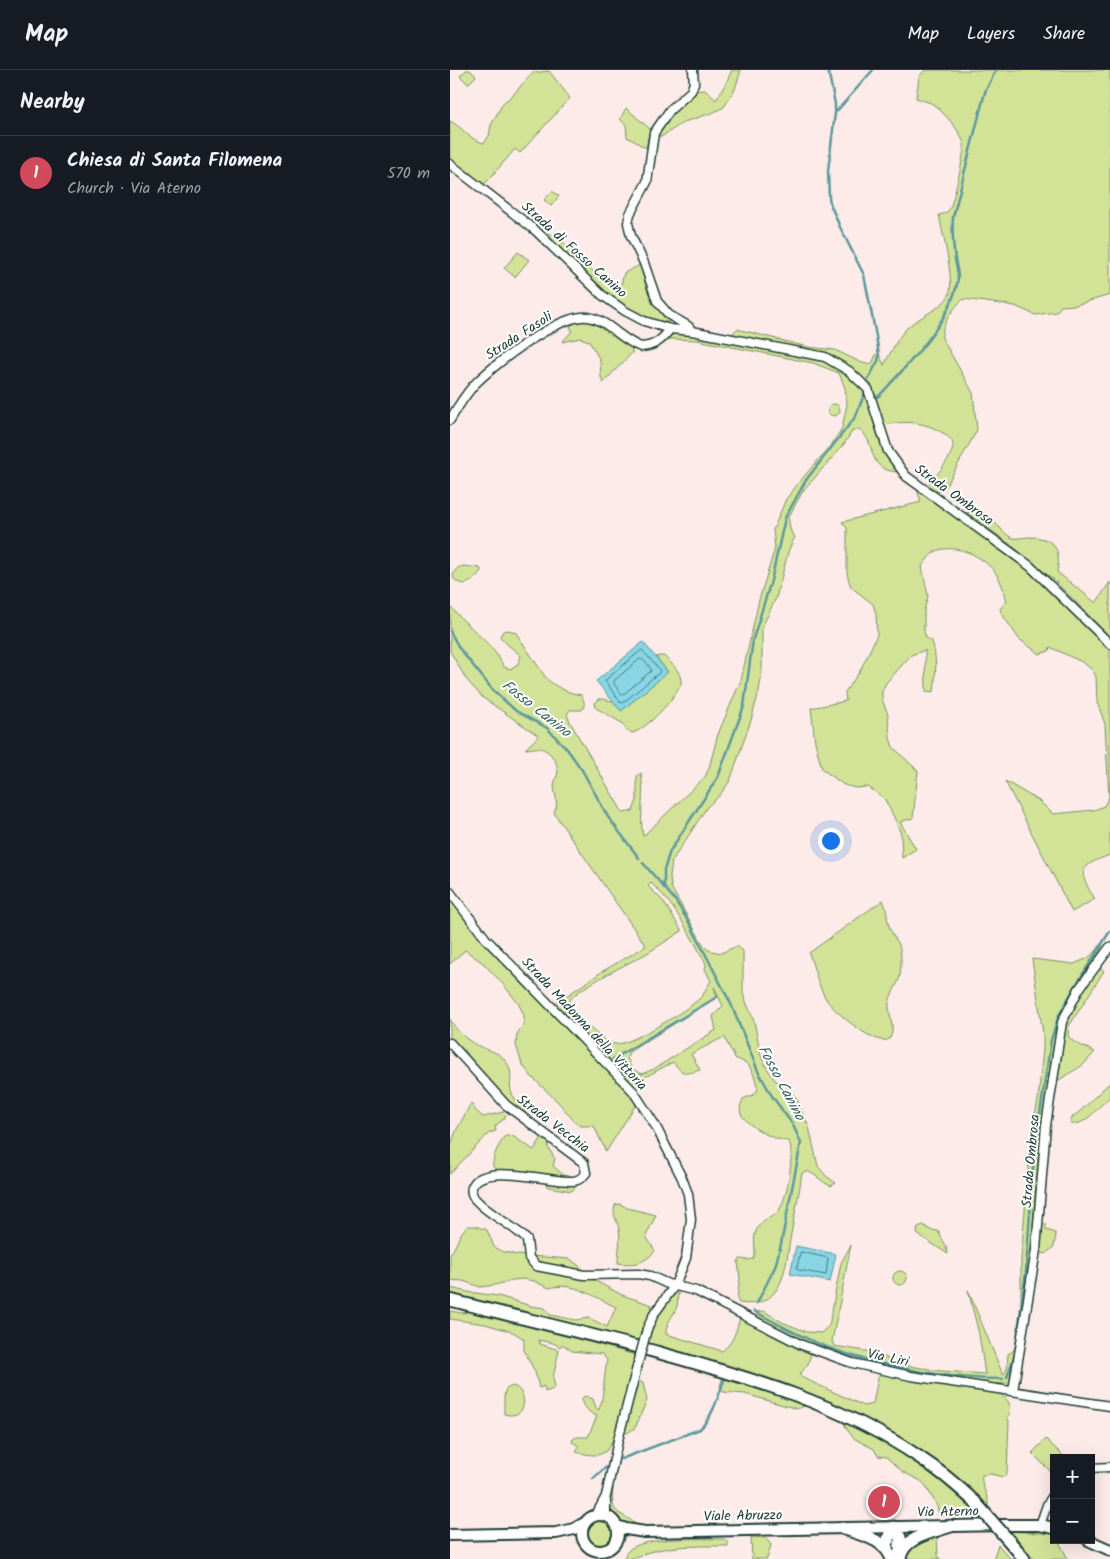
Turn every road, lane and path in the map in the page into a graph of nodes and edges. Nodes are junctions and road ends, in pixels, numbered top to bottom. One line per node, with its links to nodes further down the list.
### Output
1 (693, 70): 4 (street)
2 (450, 164): 3 (street, Strada di Fosso Canino)
3 (670, 329): 4 (street, Strada di Fosso Canino); 5 (street, Strada Fasoli)
4 (692, 331): 6 (street, Strada Ombrosa)
5 (450, 420)
6 (1110, 644)
7 (450, 892): 10 (street, Strada Madonna della Vittoria)
8 (1110, 947): 12 (street, Strada Ombrosa)
9 (450, 1043): 10 (street, Strada Vecchia)
10 (675, 1285): 12 (street, Via Liri); 17 (street, Strada Madonna della Vittoria, bridge)
11 (450, 1300): 34 (highway, bridge)
12 (1013, 1390): 13 (street, Via Liri)
13 (1110, 1406)
14 (1110, 1466): 15 (street)
15 (1095, 1468)
16 (1051, 1499): 19 (street)
17 (601, 1516): 18 (main road); 20 (main road)
18 (586, 1522): 26 (main road); 28 (main road)
19 (1040, 1525): 21 (main road, Via Aterno); 23 (main road, Via Aterno)
20 (617, 1526): 25 (main road, Viale Abruzzo); 29 (main road)
21 (951, 1526): 22 (main road, Via Aterno); 35 (highway)
22 (894, 1527): 24 (main road, Via Aterno); 35 (highway)
23 (1050, 1527)
24 (842, 1528): 25 (main road, Viale Abruzzo); 35 (highway)
25 (645, 1532): 29 (main road, Viale Abruzzo)
26 (556, 1533): 27 (main road); 28 (main road)
27 (450, 1535)
28 (584, 1540): 32 (main road)
29 (617, 1540): 33 (main road)
30 (1095, 1543): 31 (main road)
31 (1110, 1550)
32 (597, 1554): 33 (main road)
33 (606, 1554)
34 (1021, 1554)
35 (895, 1555)

